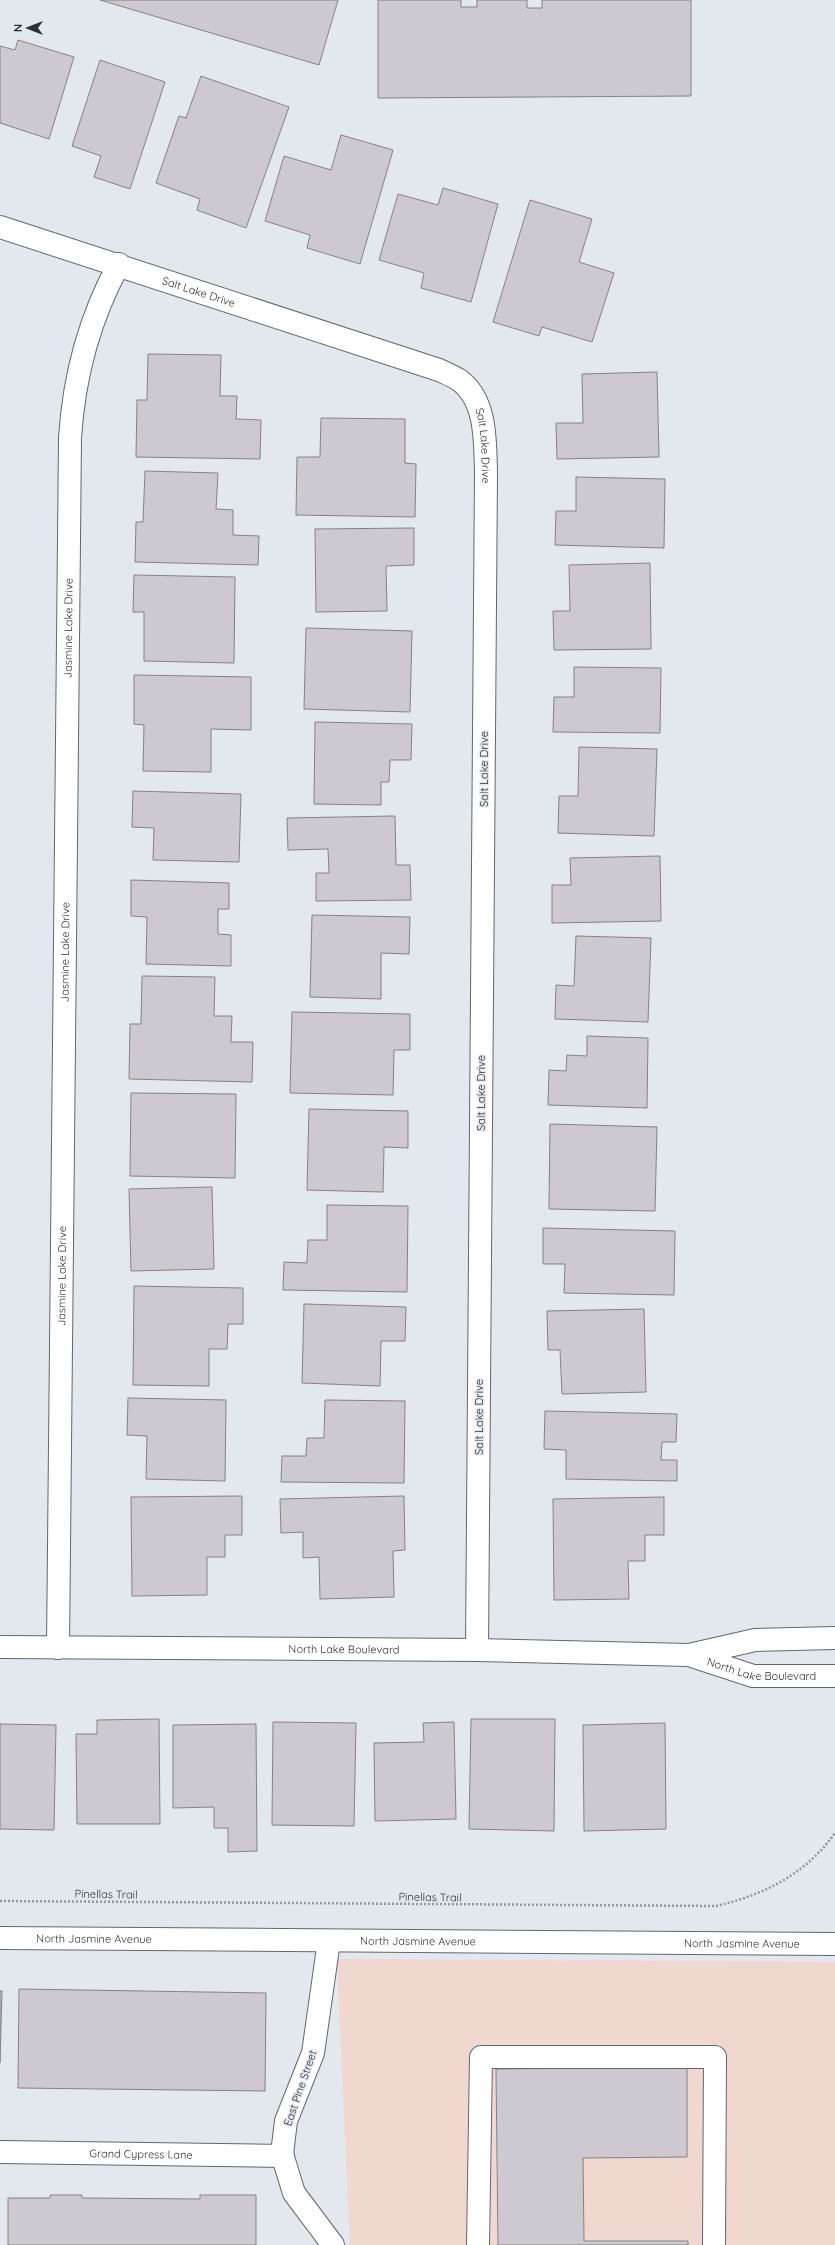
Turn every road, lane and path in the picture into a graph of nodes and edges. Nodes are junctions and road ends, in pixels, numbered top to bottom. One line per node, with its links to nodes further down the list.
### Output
1 (0, 227): 2 (street, Salt Lake Drive)
2 (119, 264): 5 (street, Jasmine Lake Drive); 6 (street, Salt Lake Drive)
3 (835, 1638): 7 (street, North Lake Boulevard)
4 (0, 1647): 5 (street, North Lake Boulevard)
5 (58, 1648): 6 (street, North Lake Boulevard)
6 (477, 1650): 7 (street, North Lake Boulevard)
7 (689, 1655): 8 (street, North Lake Boulevard)
8 (835, 1676)
9 (835, 1832): 10 (path, Pinellas Trail)
10 (0, 1901)
11 (0, 1938): 12 (street, North Jasmine Avenue)
12 (329, 1941): 13 (street, North Jasmine Avenue); 15 (street, East Pine Street)
13 (835, 1944)
14 (0, 2152): 15 (street, Grand Cypress Lane)
15 (283, 2156): 16 (street, East Pine Street)
16 (333, 2245)
17 (478, 2245): 18 (street)
18 (714, 2245)

